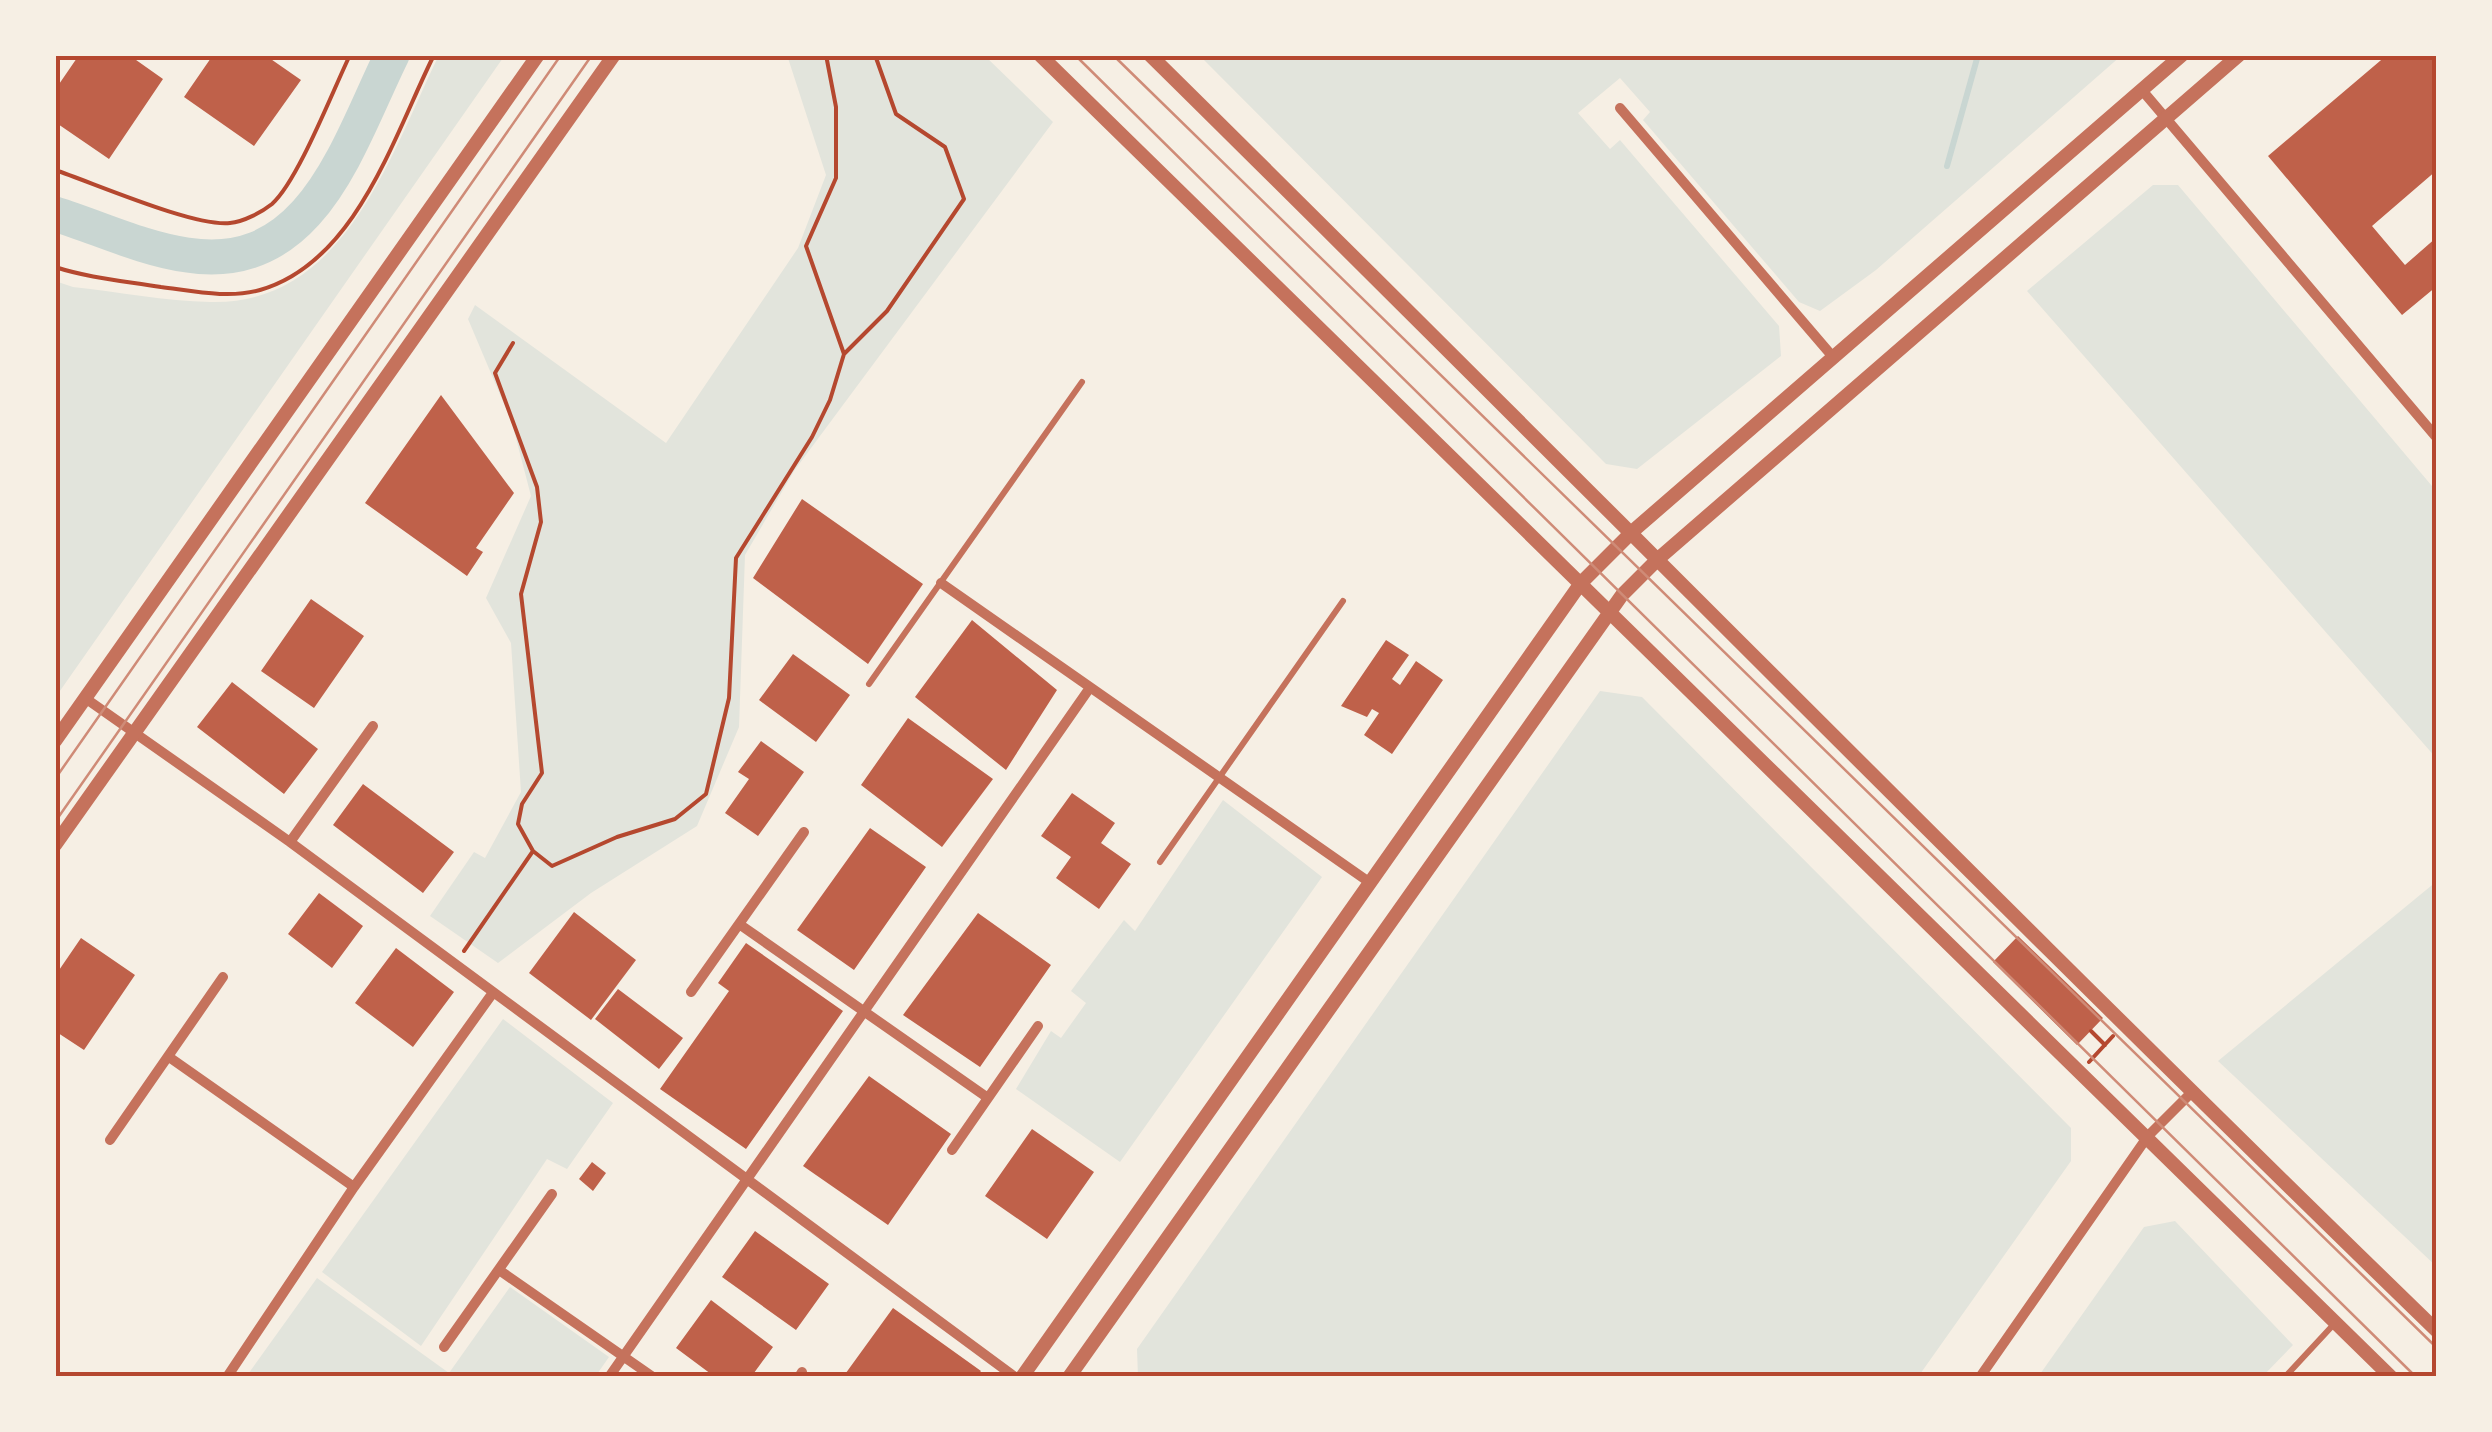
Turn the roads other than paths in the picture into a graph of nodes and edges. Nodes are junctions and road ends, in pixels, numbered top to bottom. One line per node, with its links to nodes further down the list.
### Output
1 (538, 55): 21 (street)
2 (614, 55): 23 (street)
3 (1040, 55): 15 (street)
4 (1150, 55): 13 (street)
5 (2182, 55): 7 (street)
6 (2239, 55): 9 (street)
7 (2141, 90): 9 (street); 10 (street)
8 (1620, 108): 10 (street)
9 (2165, 116): 12 (street); 14 (street)
10 (1833, 357): 13 (street)
11 (1082, 382): 16 (lane)
12 (2437, 438)
13 (1633, 531): 14 (street); 15 (street)
14 (1658, 558): 18 (street); 38 (street)
15 (1581, 582): 18 (street); 30 (street)
16 (941, 583): 19 (lane); 20 (street)
17 (1343, 601): 25 (lane)
18 (1608, 614): 40 (street); 56 (street)
19 (870, 684)
20 (1089, 688): 25 (street); 35 (street)
21 (85, 698): 23 (street); 24 (street)
22 (373, 726): 27 (street)
23 (135, 733): 27 (street); 28 (street)
24 (55, 741)
25 (1219, 780): 29 (lane); 30 (street)
26 (804, 832): 31 (street)
27 (290, 842): 34 (street)
28 (55, 845)
29 (1160, 862)
30 (1369, 882): 55 (street)
31 (739, 924): 33 (street); 35 (street)
32 (223, 977): 37 (street)
33 (691, 992)
34 (492, 994): 43 (street); 44 (street)
35 (864, 1011): 39 (street); 43 (street)
36 (1038, 1026): 39 (street)
37 (169, 1056): 41 (street); 44 (street)
38 (2191, 1093): 40 (street); 48 (street)
39 (988, 1098): 42 (street)
40 (2148, 1136): 47 (street); 57 (street)
41 (110, 1140)
42 (952, 1150)
43 (748, 1182): 50 (street); 54 (street)
44 (354, 1186): 51 (street)
45 (552, 1194): 46 (street)
46 (499, 1270): 49 (street); 50 (street)
47 (2336, 1322): 58 (lane); 59 (street)
48 (2437, 1331)
49 (444, 1347)
50 (624, 1356): 52 (street); 53 (street)
51 (228, 1377)
52 (609, 1377)
53 (653, 1377)
54 (1014, 1377)
55 (1022, 1377)
56 (1069, 1377)
57 (1980, 1377)
58 (2285, 1377)
59 (2391, 1377)

